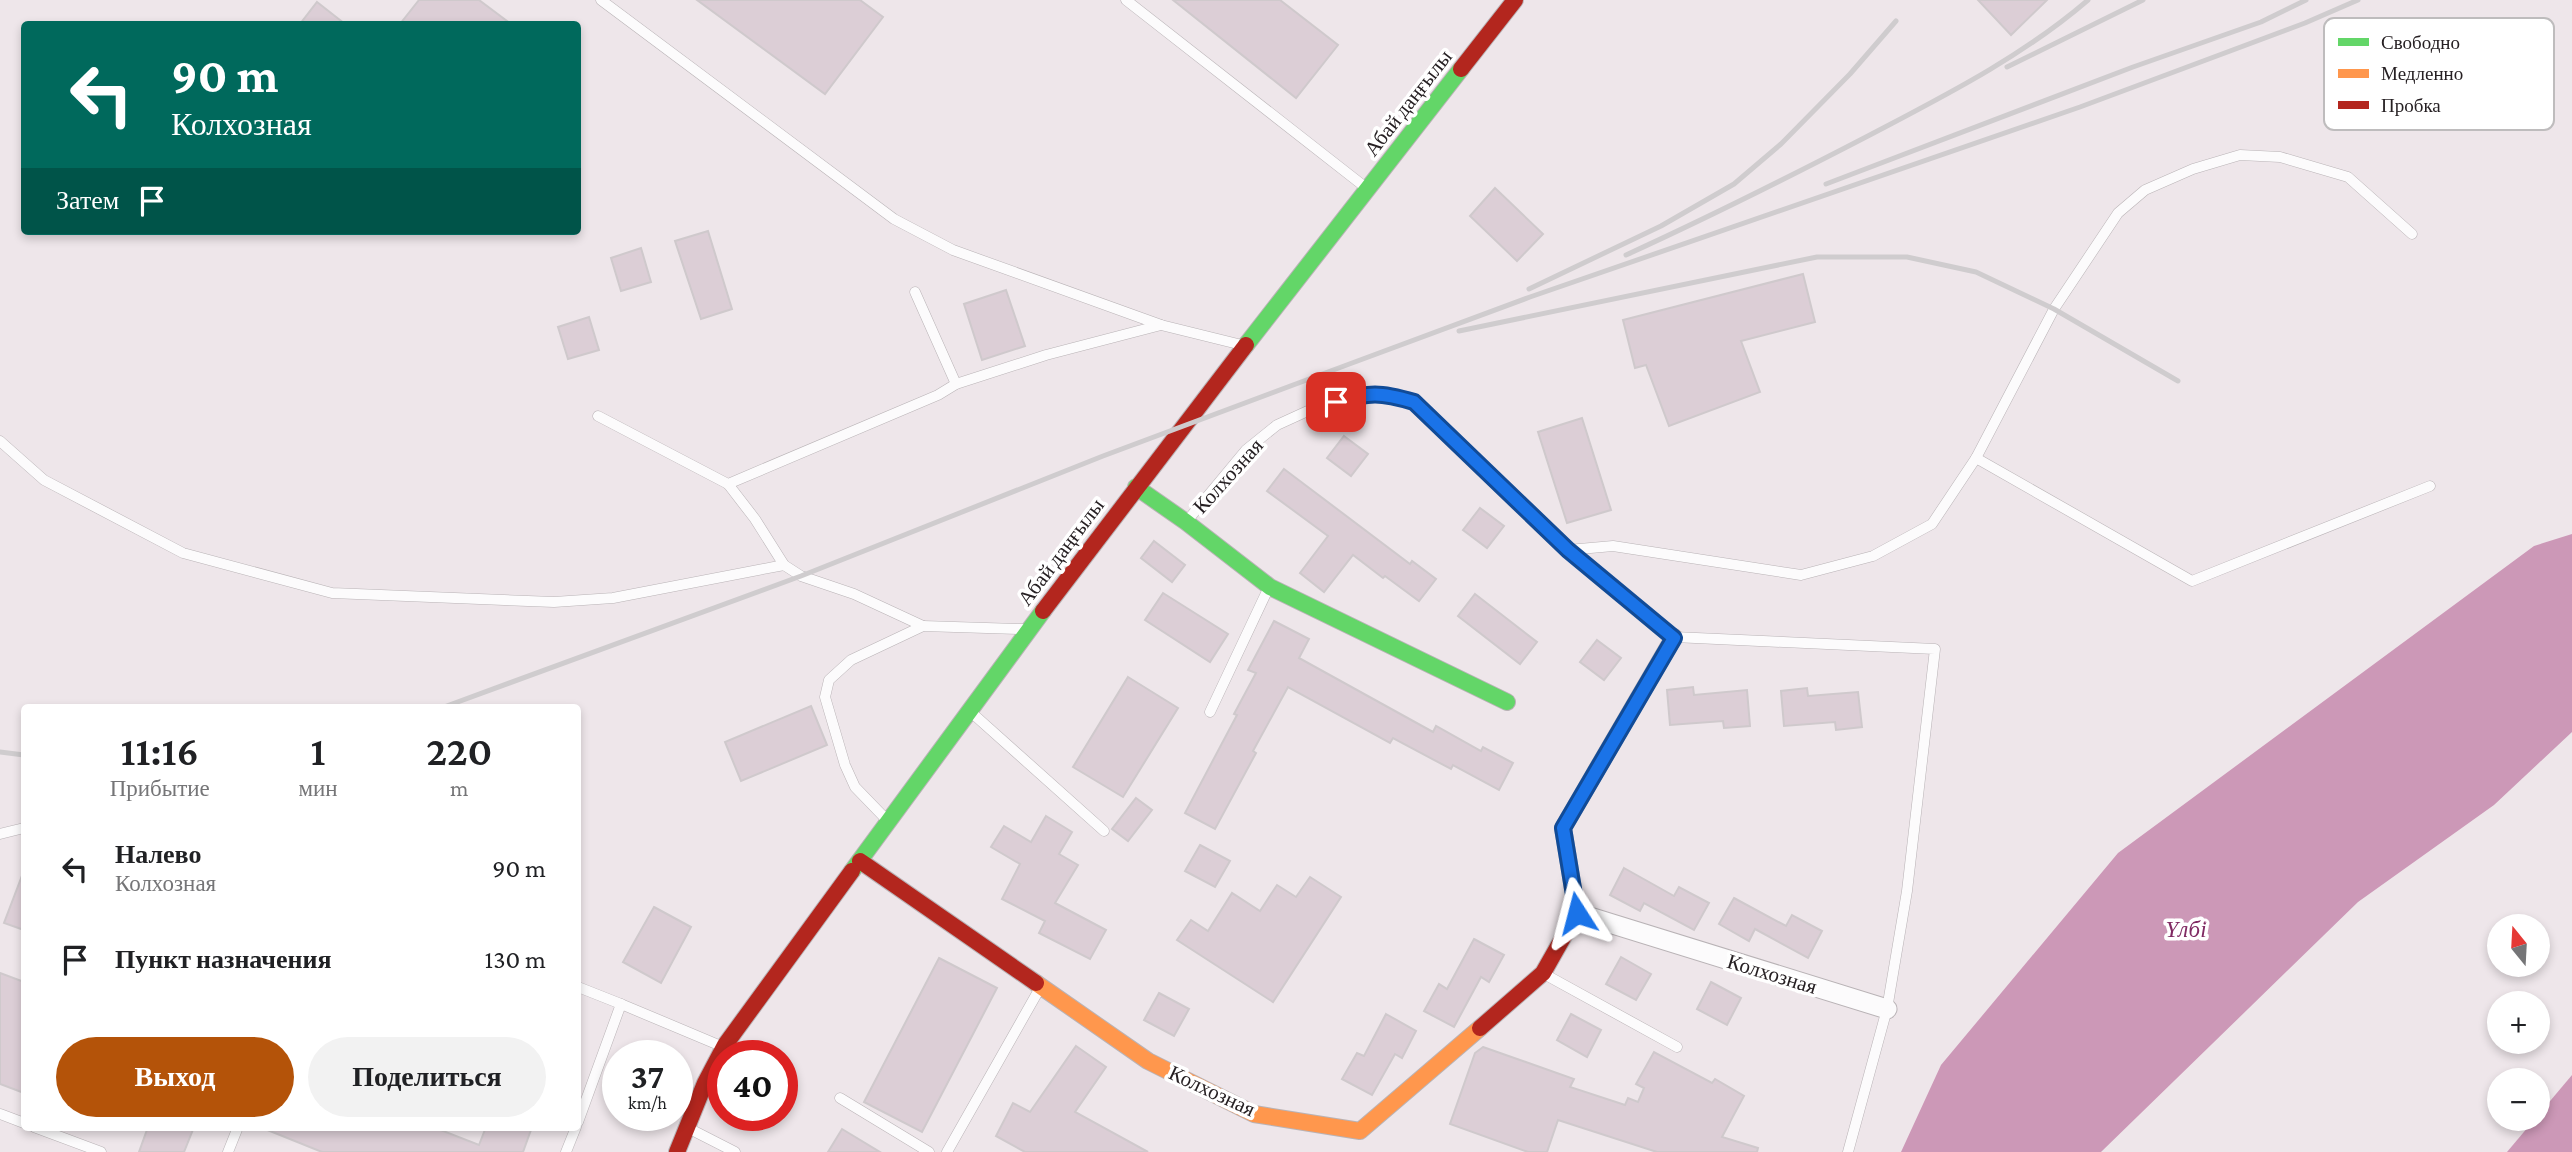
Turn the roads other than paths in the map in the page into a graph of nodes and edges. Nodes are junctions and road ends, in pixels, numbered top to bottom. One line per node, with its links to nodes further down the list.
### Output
1 (601, 0): 7 (lane)
2 (1126, 0): 4 (lane)
3 (1515, 0): 4 (street, Абай даңғылы)
4 (1368, 189): 8 (street, Абай даңғылы)
5 (2412, 234): 12 (lane)
6 (915, 292): 9 (lane)
7 (1161, 326): 8 (lane); 9 (lane)
8 (1245, 346): 14 (street, Абай даңғылы)
9 (957, 384): 13 (lane)
10 (598, 416): 13 (lane)
11 (0, 441): 18 (lane)
12 (1976, 458): 15 (lane); 17 (lane)
13 (728, 484): 18 (lane)
14 (1136, 486): 16 (street, Колхозная); 21 (street, Абай даңғылы)
15 (2430, 486)
16 (1186, 522): 17 (lane, Колхозная); 19 (street, Колхозная)
17 (1568, 550): 22 (lane, Колхозная)
18 (784, 565): 20 (lane)
19 (1269, 587): 23 (street, Колхозная); 25 (lane)
20 (923, 626): 21 (lane); 26 (lane)
21 (1030, 629): 24 (street, Абай даңғылы)
22 (1674, 638): 31 (street); 36 (lane)
23 (1507, 702)
24 (969, 710): 26 (street, Абай даңғылы); 28 (lane)
25 (1210, 712)
26 (887, 820): 30 (street, Абай даңғылы)
27 (21, 829): 29 (lane)
28 (1104, 831)
29 (0, 834)
30 (860, 861): 33 (street, Колхозная); 38 (street, Абай даңғылы)
31 (1577, 913): 32 (street, Колхозная); 36 (street, Колхозная)
32 (1543, 973): 33 (street, Колхозная); 39 (lane)
33 (1041, 987): 57 (lane)
34 (581, 988): 35 (lane)
35 (621, 1004): 37 (lane); 44 (lane)
36 (1887, 1009): 58 (lane)
37 (707, 1040)
38 (729, 1040)
39 (1677, 1047)
40 (707, 1083): 42 (street, Абай даңғылы)
41 (840, 1098): 56 (lane)
42 (693, 1112)
43 (0, 1114): 45 (lane)
44 (581, 1114)
45 (21, 1123)
46 (45, 1131): 51 (lane)
47 (236, 1131): 52 (lane)
48 (574, 1131): 53 (lane)
49 (685, 1131): 54 (street, Абай даңғылы)
50 (693, 1131): 55 (lane)
51 (102, 1152)
52 (228, 1152)
53 (566, 1152)
54 (677, 1152)
55 (735, 1152)
56 (929, 1152)
57 (947, 1152)
58 (1848, 1152)

